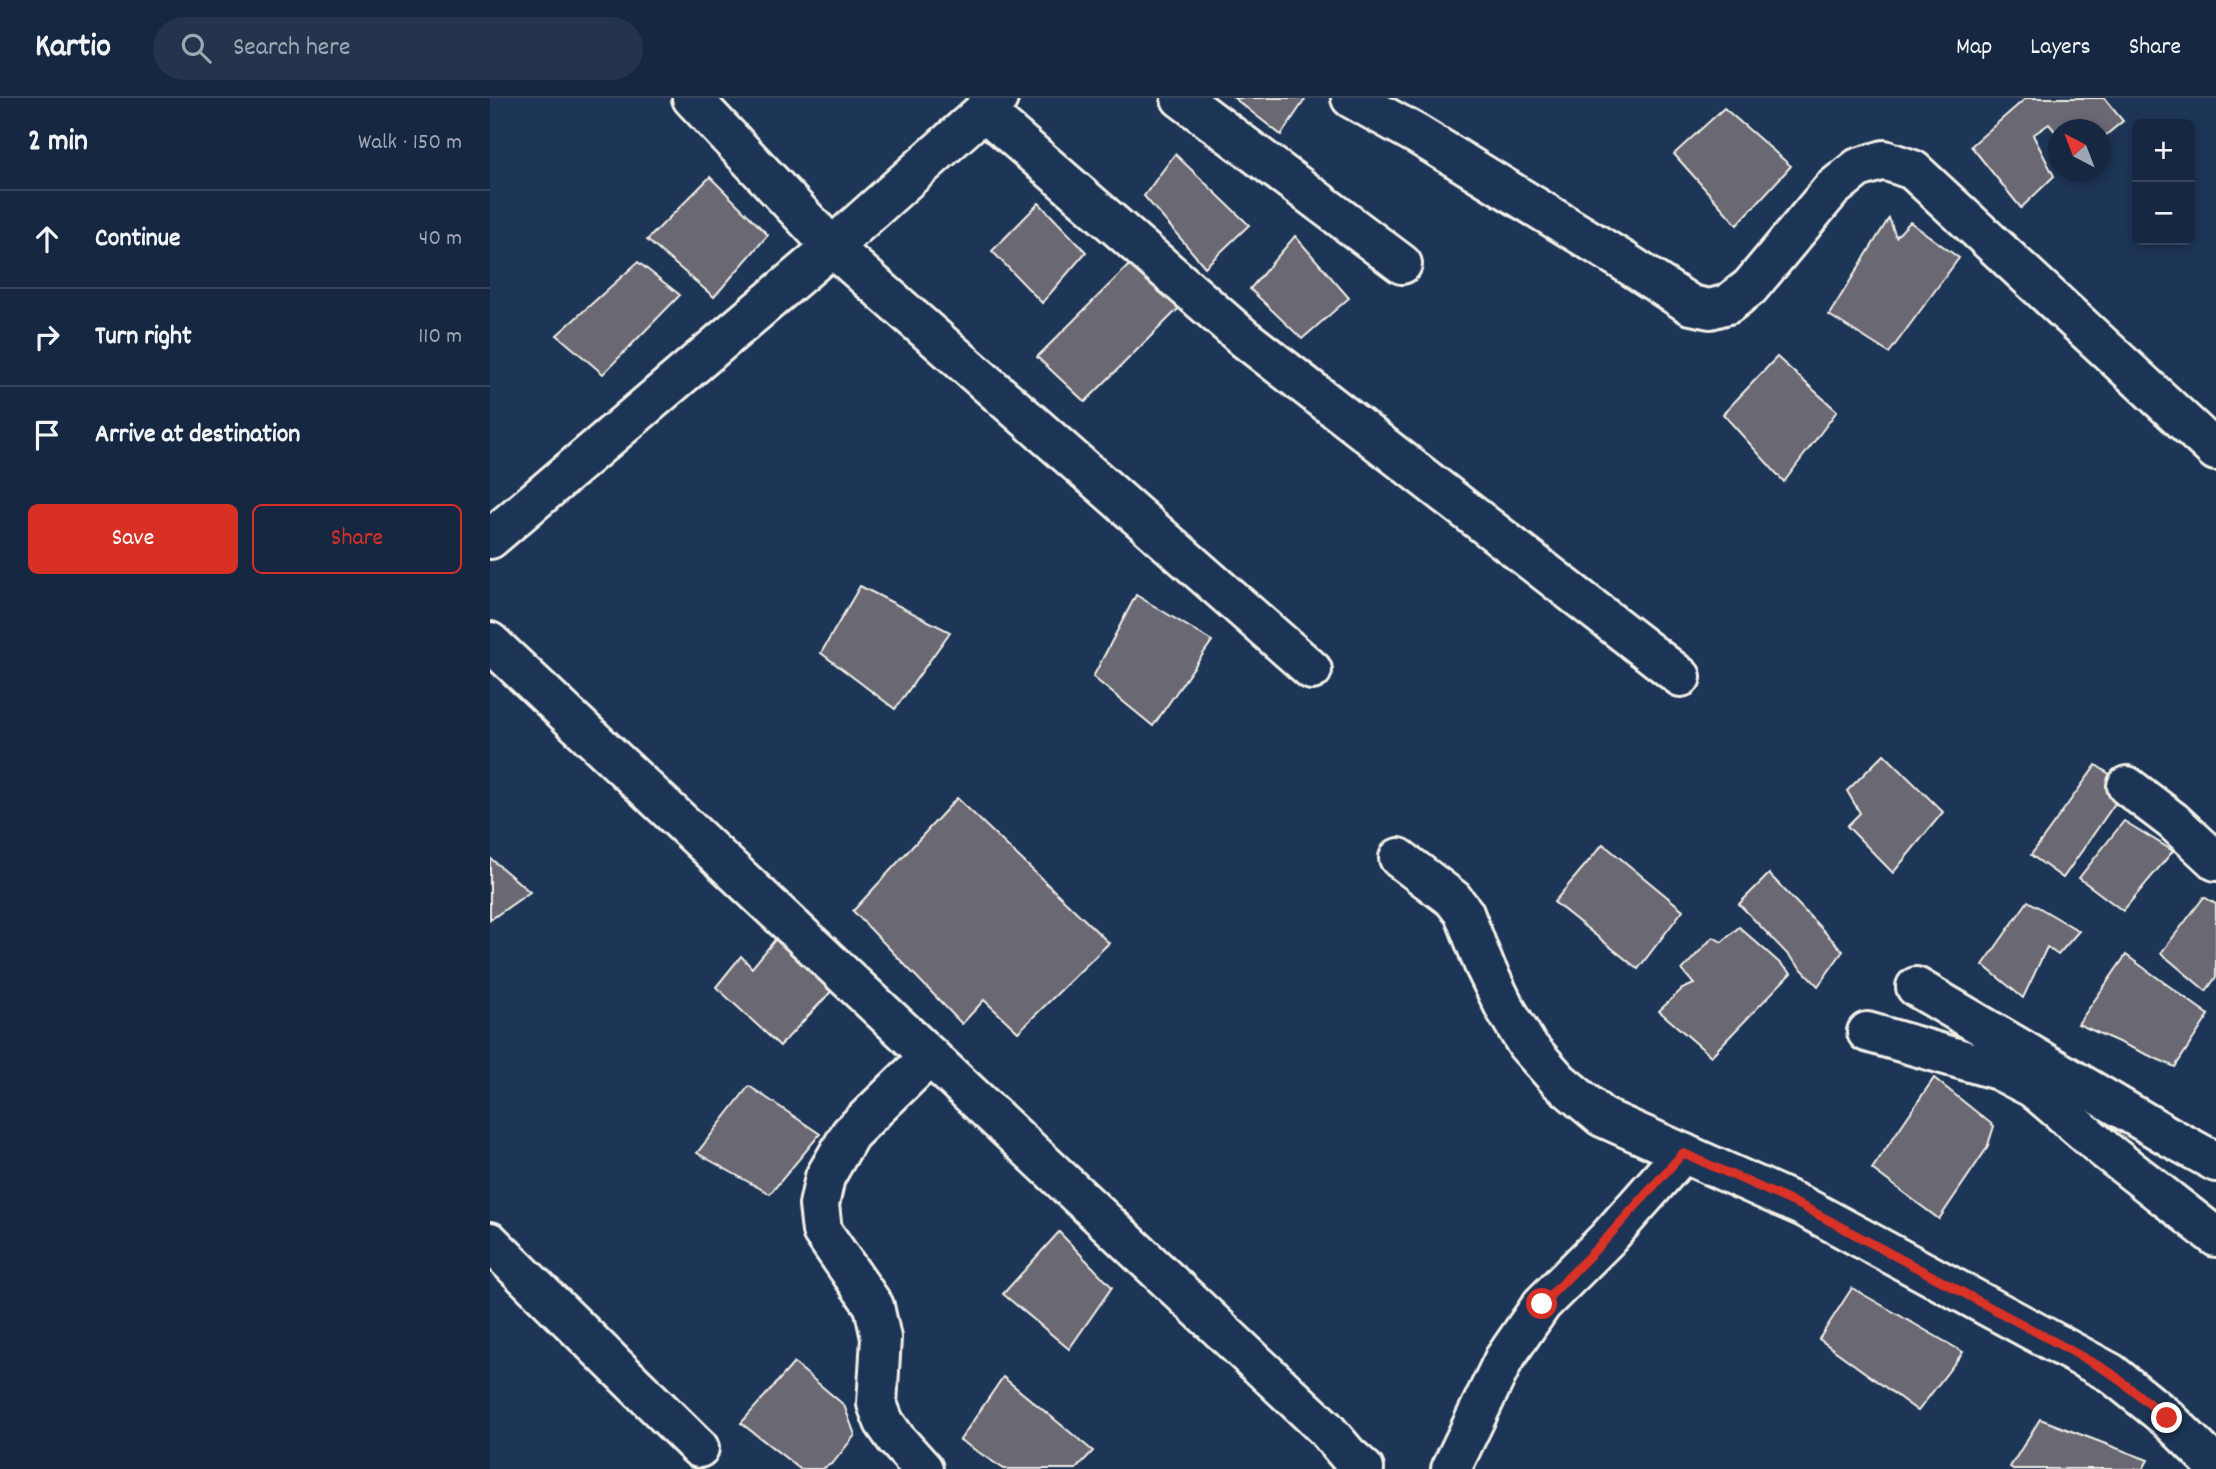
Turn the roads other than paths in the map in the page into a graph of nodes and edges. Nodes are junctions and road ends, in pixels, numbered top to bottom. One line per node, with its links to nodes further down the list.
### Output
1 (692, 98): 5 (street)
2 (1181, 98): 6 (street)
3 (1351, 98): 7 (street)
4 (991, 104): 5 (street); 11 (street)
5 (832, 247): 8 (street); 10 (street)
6 (1402, 264)
7 (2216, 451)
8 (490, 539)
9 (490, 642): 17 (street)
10 (1312, 670)
11 (1681, 677)
12 (2127, 786): 14 (street)
13 (1399, 858): 18 (street)
14 (2216, 860)
15 (1916, 987): 19 (street)
16 (1867, 1032): 20 (street)
17 (930, 1056): 24 (street); 25 (street)
18 (1683, 1153): 23 (street); 26 (street)
19 (2216, 1162)
20 (2216, 1237)
21 (490, 1242): 22 (street)
22 (699, 1448)
23 (2216, 1466)
24 (923, 1469)
25 (1364, 1469)
26 (1451, 1469)

